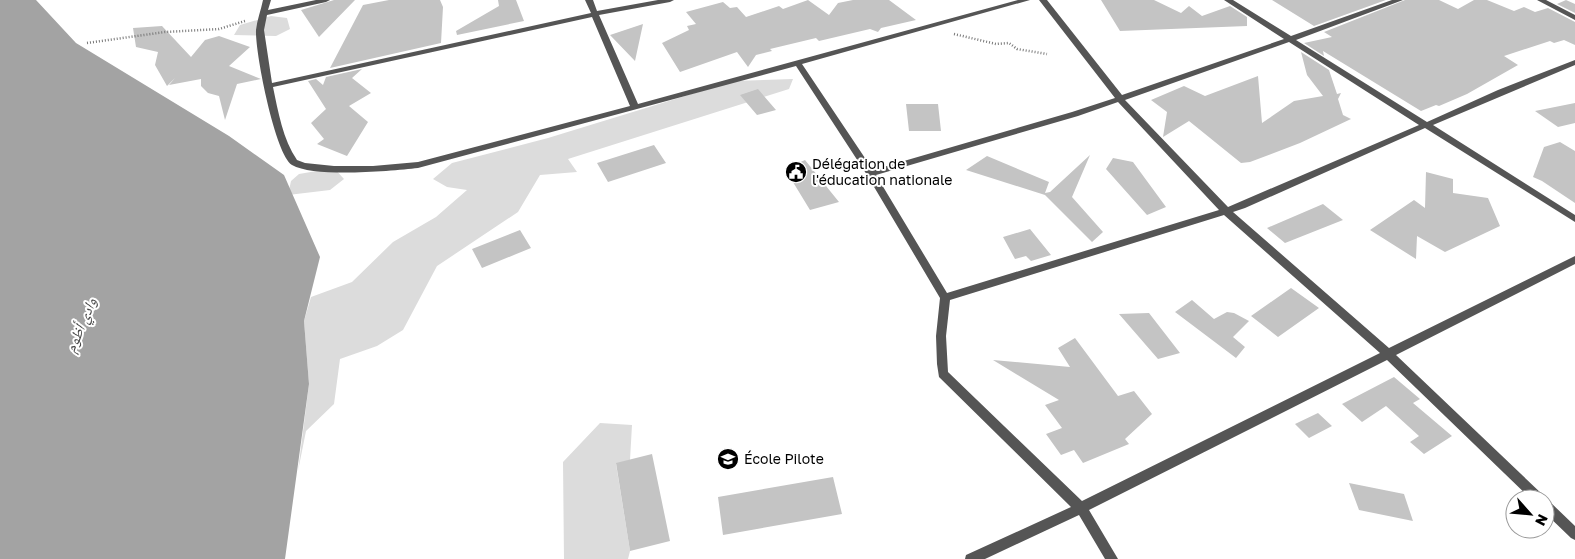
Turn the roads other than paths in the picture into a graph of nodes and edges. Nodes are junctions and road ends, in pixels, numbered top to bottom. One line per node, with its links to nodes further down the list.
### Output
1 (267, 0): 10 (street)
2 (326, 0): 10 (street)
3 (590, 0): 11 (street)
4 (670, 0): 11 (street)
5 (1026, 0): 15 (street)
6 (1043, 0): 17 (street)
7 (1228, 0): 13 (street)
8 (1399, 0): 13 (street)
9 (1541, 0): 12 (street)
10 (264, 13): 16 (street)
11 (594, 14): 16 (street); 18 (street)
12 (1575, 18)
13 (1290, 39): 17 (street); 19 (street)
14 (1575, 62): 19 (street)
15 (798, 64): 18 (street); 20 (street)
16 (268, 86): 18 (street)
17 (1120, 99): 20 (street); 21 (street)
18 (635, 107)
19 (1425, 126): 21 (street); 22 (street)
20 (871, 174): 24 (street)
21 (1226, 211): 24 (street); 25 (street)
22 (1575, 219)
23 (1575, 260): 25 (street)
24 (945, 298): 27 (street)
25 (1388, 354): 26 (street); 27 (street)
26 (1529, 489)
27 (1081, 508): 30 (street); 31 (street)
28 (1555, 515): 29 (street)
29 (1575, 534)
30 (971, 559)
31 (1112, 559)

